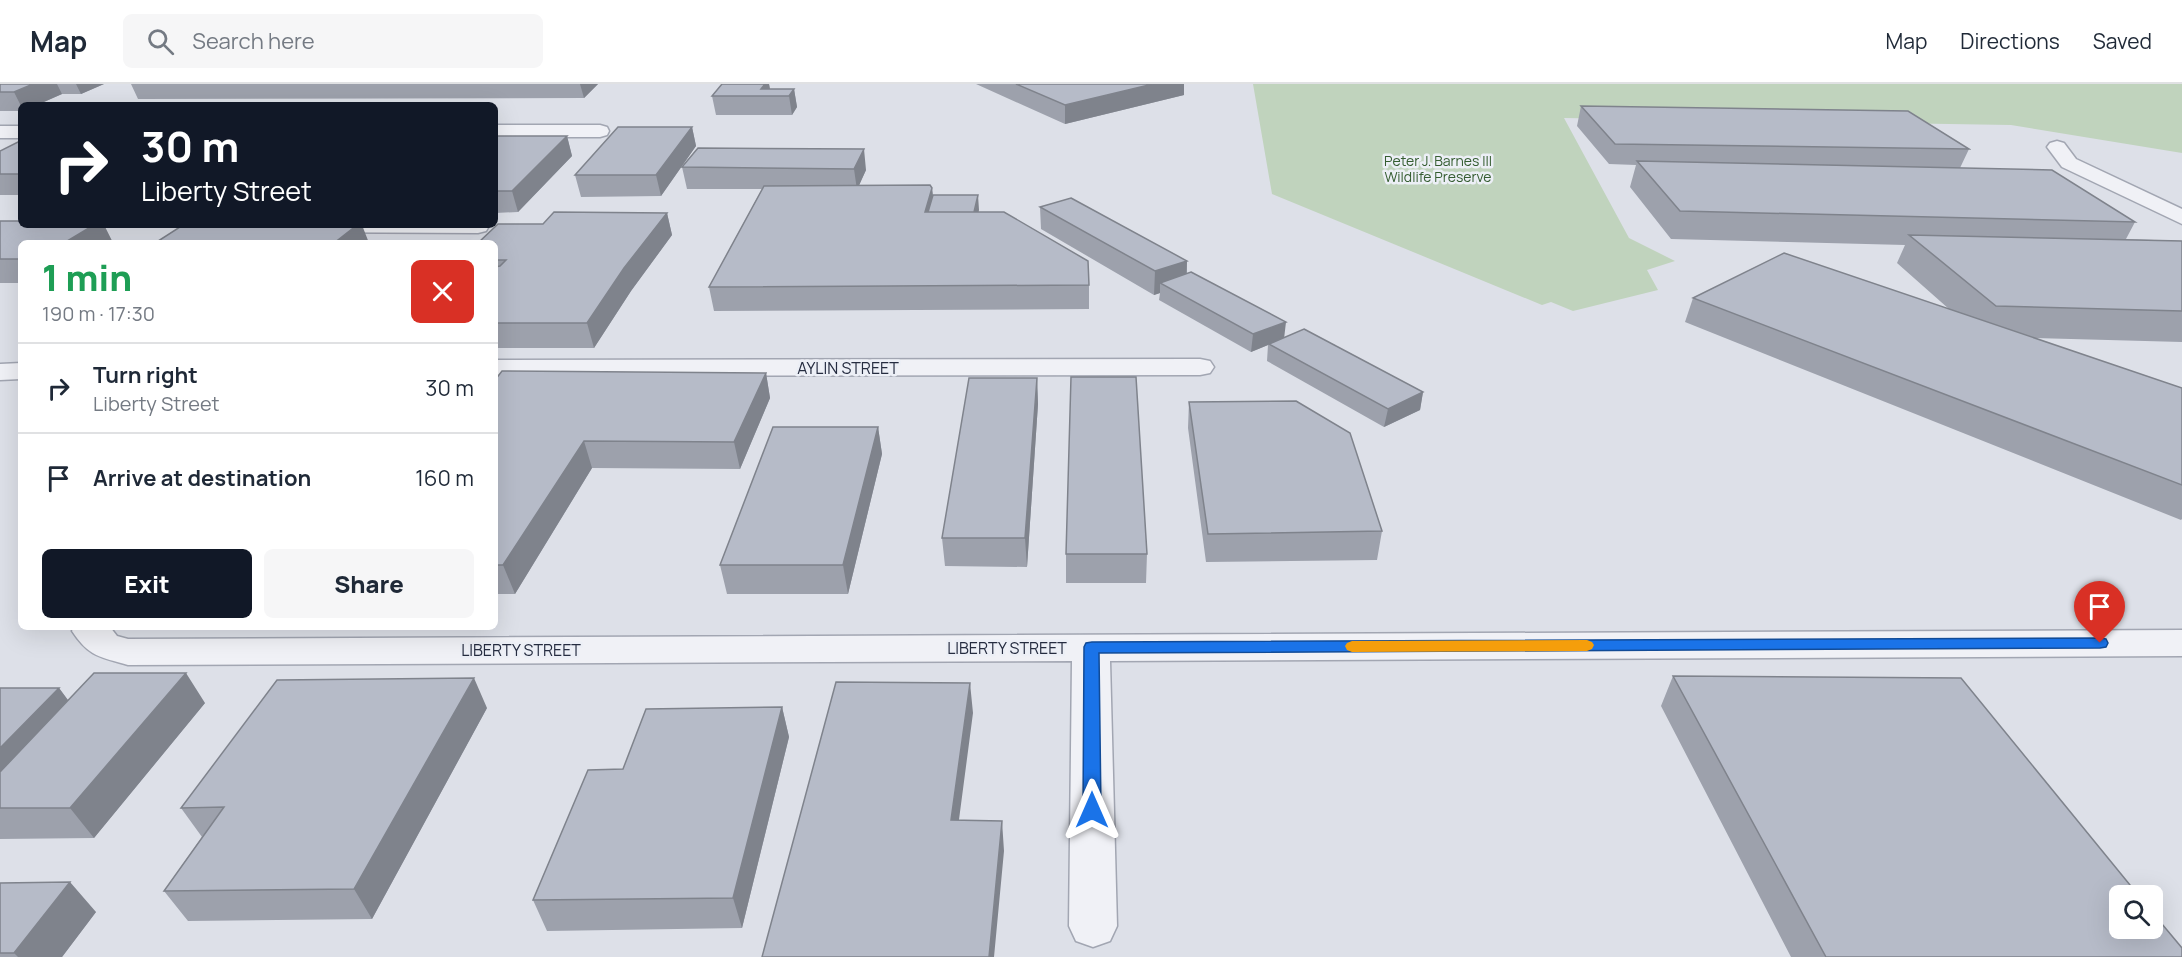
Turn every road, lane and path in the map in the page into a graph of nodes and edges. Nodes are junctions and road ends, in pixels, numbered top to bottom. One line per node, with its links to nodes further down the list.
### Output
1 (498, 131): 2 (street)
2 (600, 131)
3 (0, 132): 4 (street)
4 (18, 132)
5 (2057, 147): 6 (street)
6 (2182, 217)
7 (475, 228): 8 (street)
8 (463, 240)
9 (1200, 367): 10 (street, AYLIN STREET)
10 (498, 368)
11 (18, 371): 12 (street)
12 (0, 372)
13 (92, 630): 15 (street, LIBERTY STREET)
14 (2182, 643): 15 (street, LIBERTY STREET)
15 (1092, 647): 16 (street)
16 (1093, 926)

